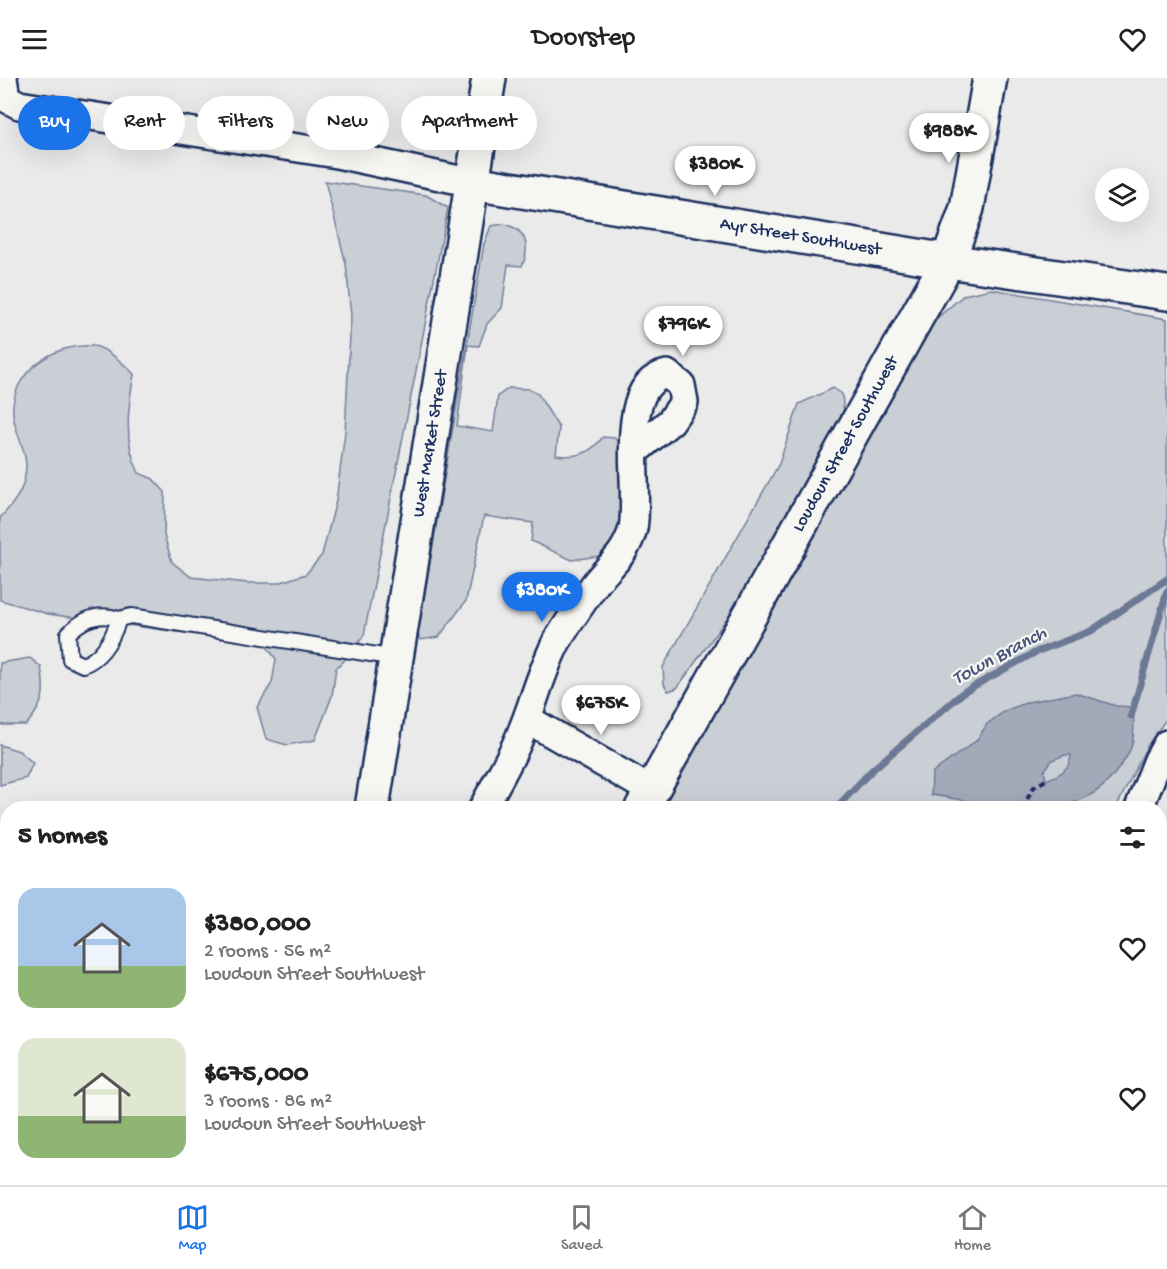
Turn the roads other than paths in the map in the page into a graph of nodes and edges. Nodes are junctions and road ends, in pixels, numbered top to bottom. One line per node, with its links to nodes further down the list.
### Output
1 (3, 78): 4 (street)
2 (489, 78): 4 (main road, West Market Street)
3 (990, 78): 5 (main road, Loudoun Street Southwest)
4 (473, 183): 5 (main road, Ayr Street Southwest); 9 (main road, West Market Street)
5 (948, 261): 6 (main road, Ayr Street Southwest); 14 (main road, Loudoun Street Southwest)
6 (1167, 293)
7 (634, 452): 10 (street)
8 (119, 619): 9 (lane)
9 (396, 658): 12 (main road, West Market Street)
10 (524, 726): 13 (street); 14 (street, Loudoun Street Southwest)
11 (1167, 744): 15 (street)
12 (373, 801)
13 (486, 801)
14 (646, 801)
15 (1142, 801)

